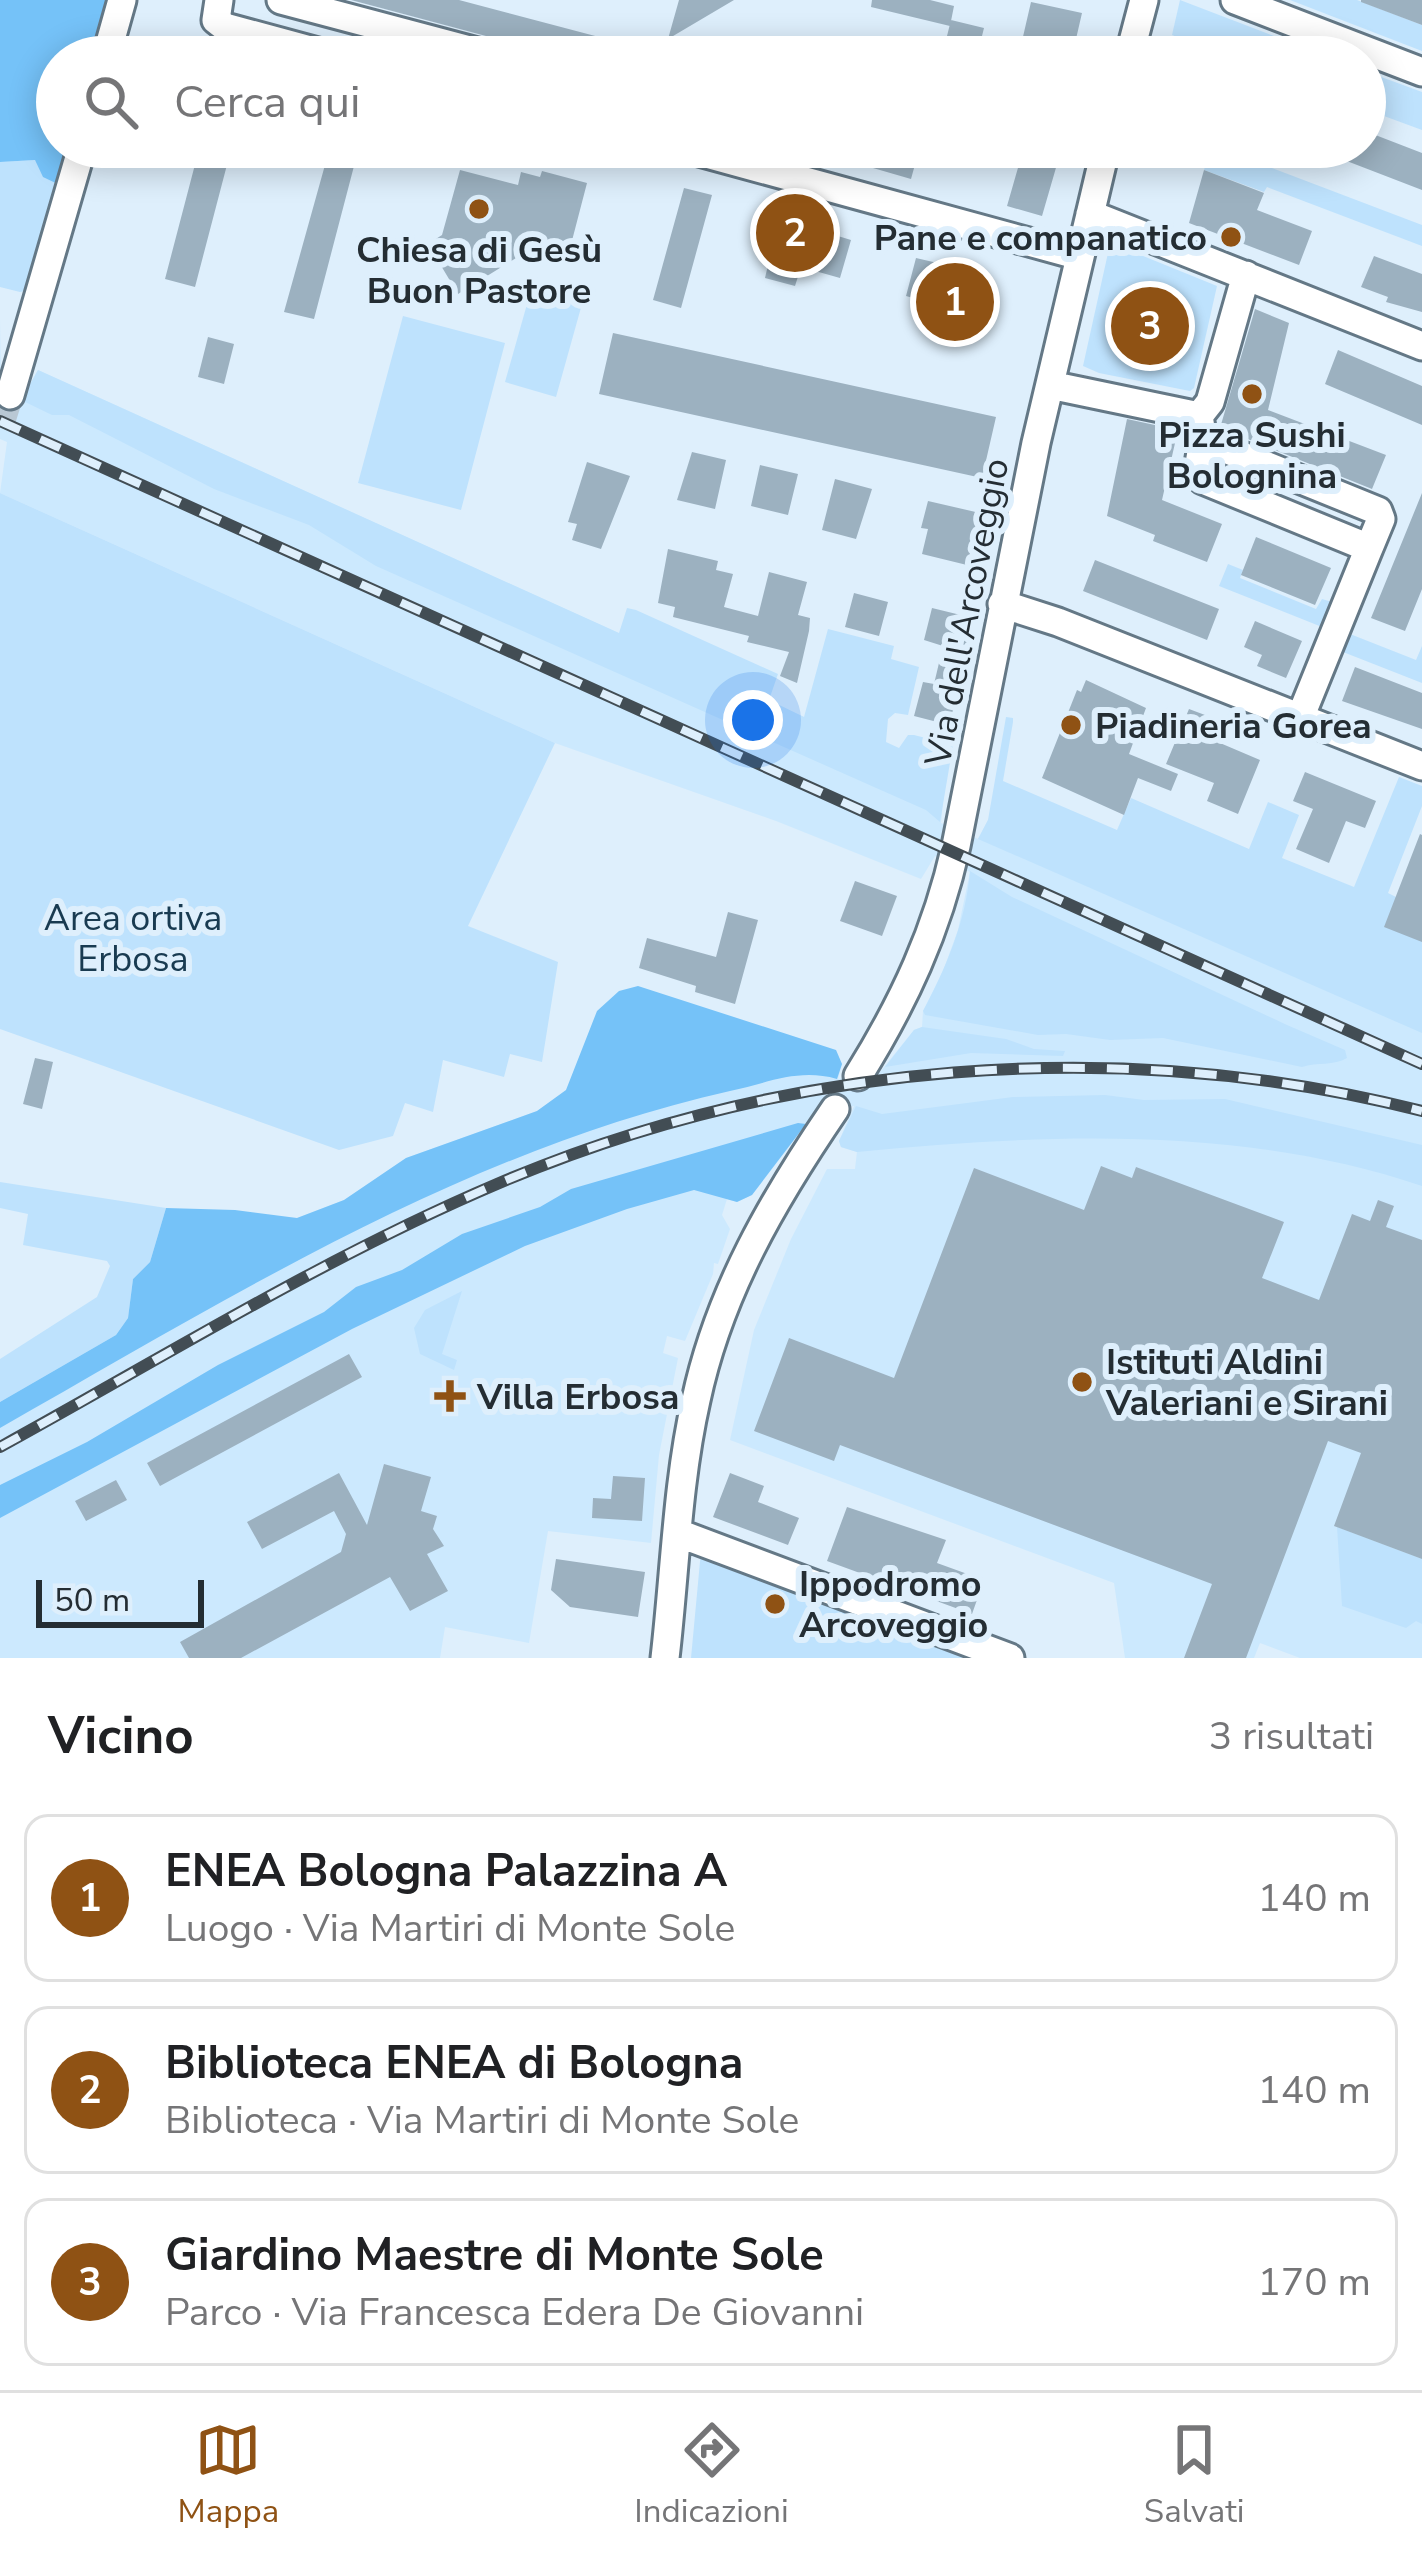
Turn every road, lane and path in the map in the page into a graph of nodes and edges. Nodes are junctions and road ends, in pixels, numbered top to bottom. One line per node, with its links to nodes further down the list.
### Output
1 (122, 0): 6 (street)
2 (219, 0): 7 (street)
3 (281, 0): 8 (street)
4 (1144, 0): 9 (street)
5 (1235, 0): 10 (street)
6 (112, 36)
7 (256, 36)
8 (417, 36)
9 (1135, 36)
10 (1328, 36)
11 (1386, 58): 12 (street)
12 (1422, 72)
13 (76, 168): 21 (street)
14 (758, 168): 17 (street)
15 (1101, 168): 16 (street, Via dell'Arcoveggio)
16 (1090, 214): 17 (street, Via dell'Arcoveggio); 18 (street)
17 (1080, 256): 20 (street, Via dell'Arcoveggio)
18 (1246, 275): 19 (street); 22 (street)
19 (1422, 346)
20 (1050, 385): 22 (street); 23 (street, Via dell'Arcoveggio)
21 (10, 395)
22 (1201, 428): 24 (street)
23 (1002, 604): 24 (street); 26 (street, Via dell'Arcoveggio)
24 (1300, 718): 25 (street)
25 (1422, 766)
26 (858, 1076)
27 (835, 1109): 28 (street)
28 (679, 1533): 29 (street); 30 (street)
29 (665, 1658)
30 (1010, 1658)

